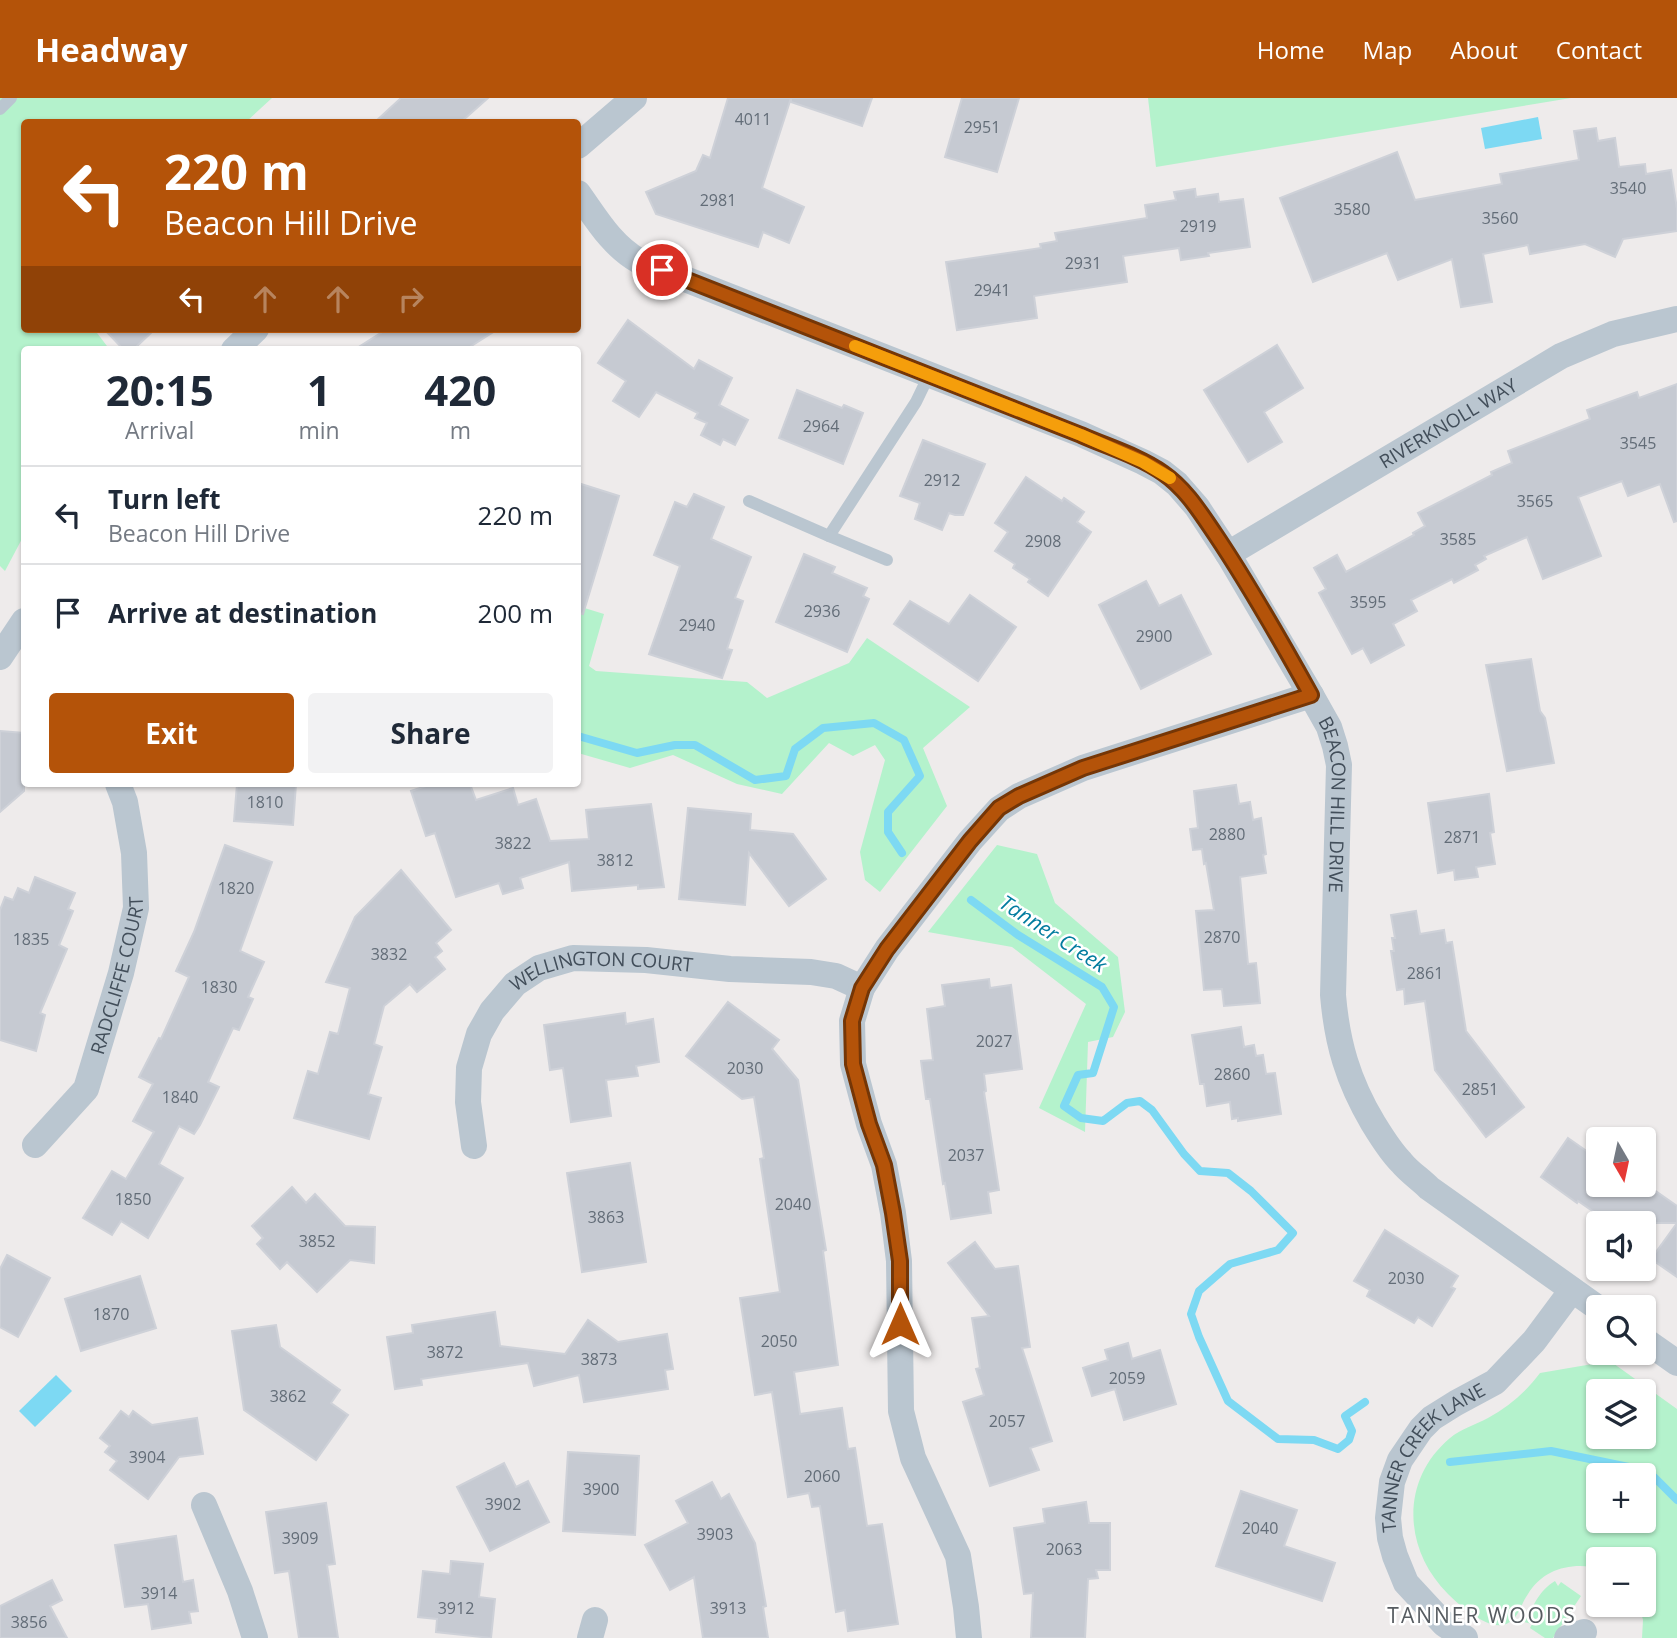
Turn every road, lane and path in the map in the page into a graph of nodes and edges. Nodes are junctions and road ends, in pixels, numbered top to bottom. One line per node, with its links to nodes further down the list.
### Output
1 (11, 98): 3 (lane)
2 (635, 98): 4 (street)
3 (0, 109)
4 (581, 143)
5 (581, 197): 9 (street, BEACON HILL DRIVE)
6 (1677, 319): 12 (street, RIVERKNOLL WAY)
7 (252, 333): 8 (street)
8 (238, 346)
9 (929, 375): 11 (lane); 12 (street, BEACON HILL DRIVE)
10 (749, 501): 11 (lane)
11 (829, 536): 13 (lane)
12 (1228, 554): 16 (street, BEACON HILL DRIVE)
13 (887, 560)
14 (21, 629): 15 (street)
15 (11, 656)
16 (1311, 695): 18 (street); 21 (street, BEACON HILL DRIVE)
17 (119, 787): 19 (street, RADCLIFFE COURT)
18 (862, 988): 20 (street, WELLINGTON COURT); 27 (street)
19 (35, 1145)
20 (474, 1146)
21 (1572, 1290): 22 (street, BEACON HILL DRIVE); 28 (street, TANNER CREEK LANE)
22 (1586, 1300)
23 (1656, 1348): 24 (street)
24 (1677, 1363)
25 (204, 1505): 26 (street)
26 (255, 1638)
27 (969, 1638)
28 (1465, 1638)

